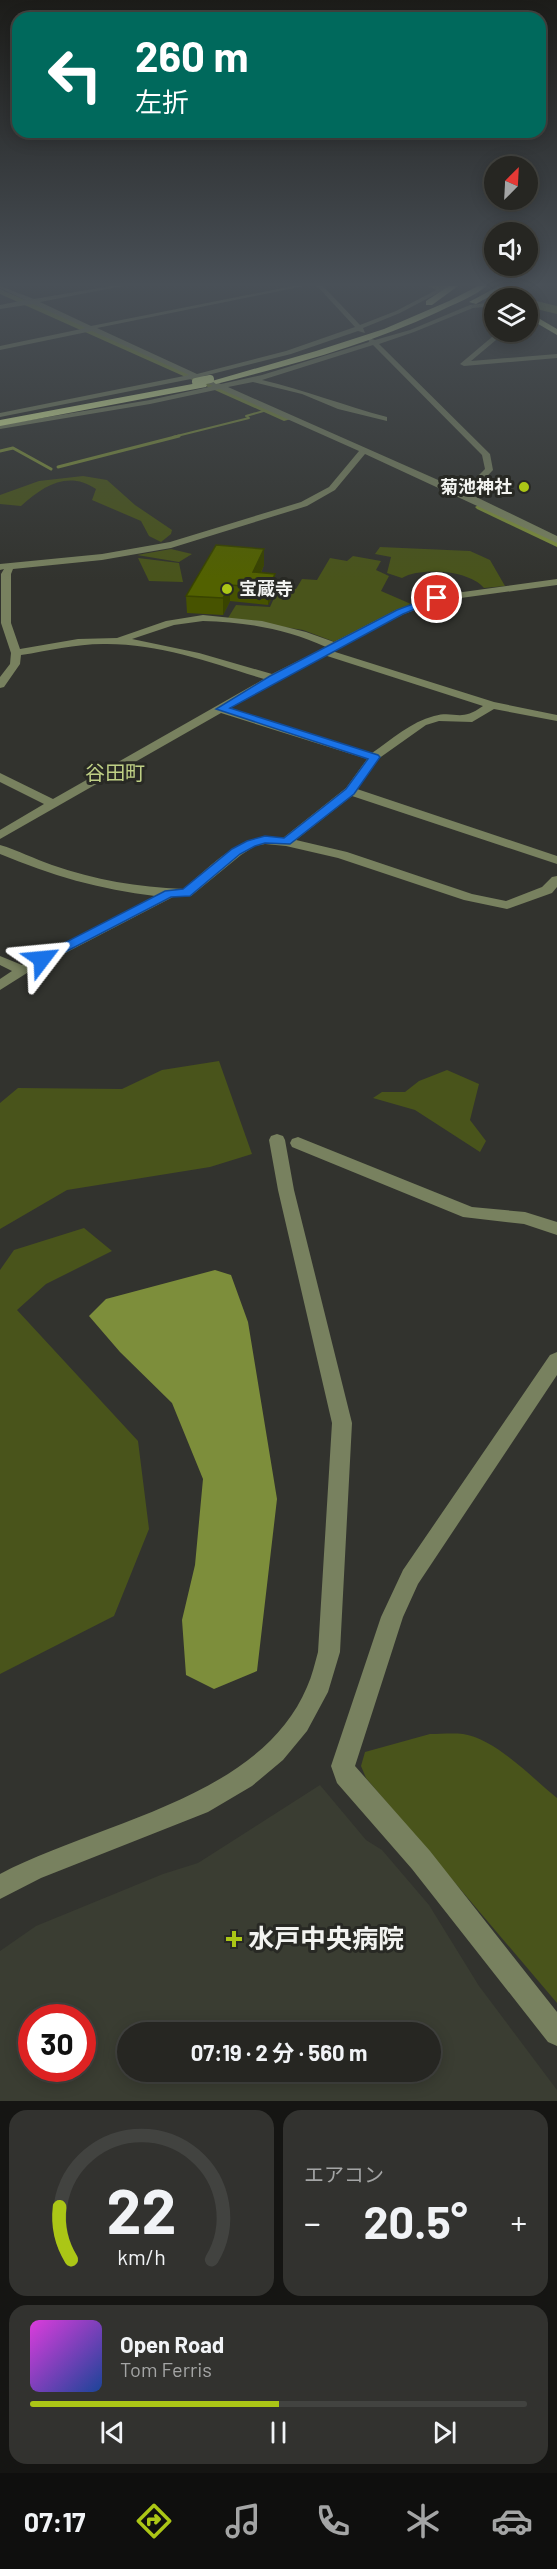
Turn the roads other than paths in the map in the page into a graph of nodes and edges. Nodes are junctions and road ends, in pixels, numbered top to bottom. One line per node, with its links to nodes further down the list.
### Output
1 (194, 384): 6 (street)
2 (197, 384): 6 (highway)
3 (211, 384): 8 (street)
4 (273, 384): 7 (street)
5 (418, 384): 9 (street)
6 (1, 418)
7 (384, 419)
8 (363, 452): 9 (street); 11 (street)
9 (464, 494): 10 (street)
10 (557, 540)
11 (5, 566): 15 (street)
12 (557, 582): 14 (street)
13 (117, 641): 14 (street); 15 (street); 16 (street)
14 (330, 649): 16 (street); 18 (street)
15 (15, 653): 17 (street)
16 (273, 678): 19 (street)
17 (0, 685)
18 (492, 705): 20 (street); 21 (street)
19 (221, 709): 21 (street); 24 (street)
20 (557, 718)
21 (374, 757): 23 (street)
22 (0, 777): 24 (street)
23 (350, 791): 26 (street); 28 (street)
24 (53, 804): 25 (street)
25 (0, 835)
26 (286, 842): 29 (street); 30 (street)
27 (0, 849): 30 (street)
28 (557, 860)
29 (557, 880)
30 (169, 893): 32 (street)
31 (0, 960): 32 (street)
32 (22, 970): 33 (street)
33 (0, 986)
34 (557, 1228): 36 (street)
35 (557, 1360): 37 (street)
36 (0, 1887)
37 (557, 2033)

